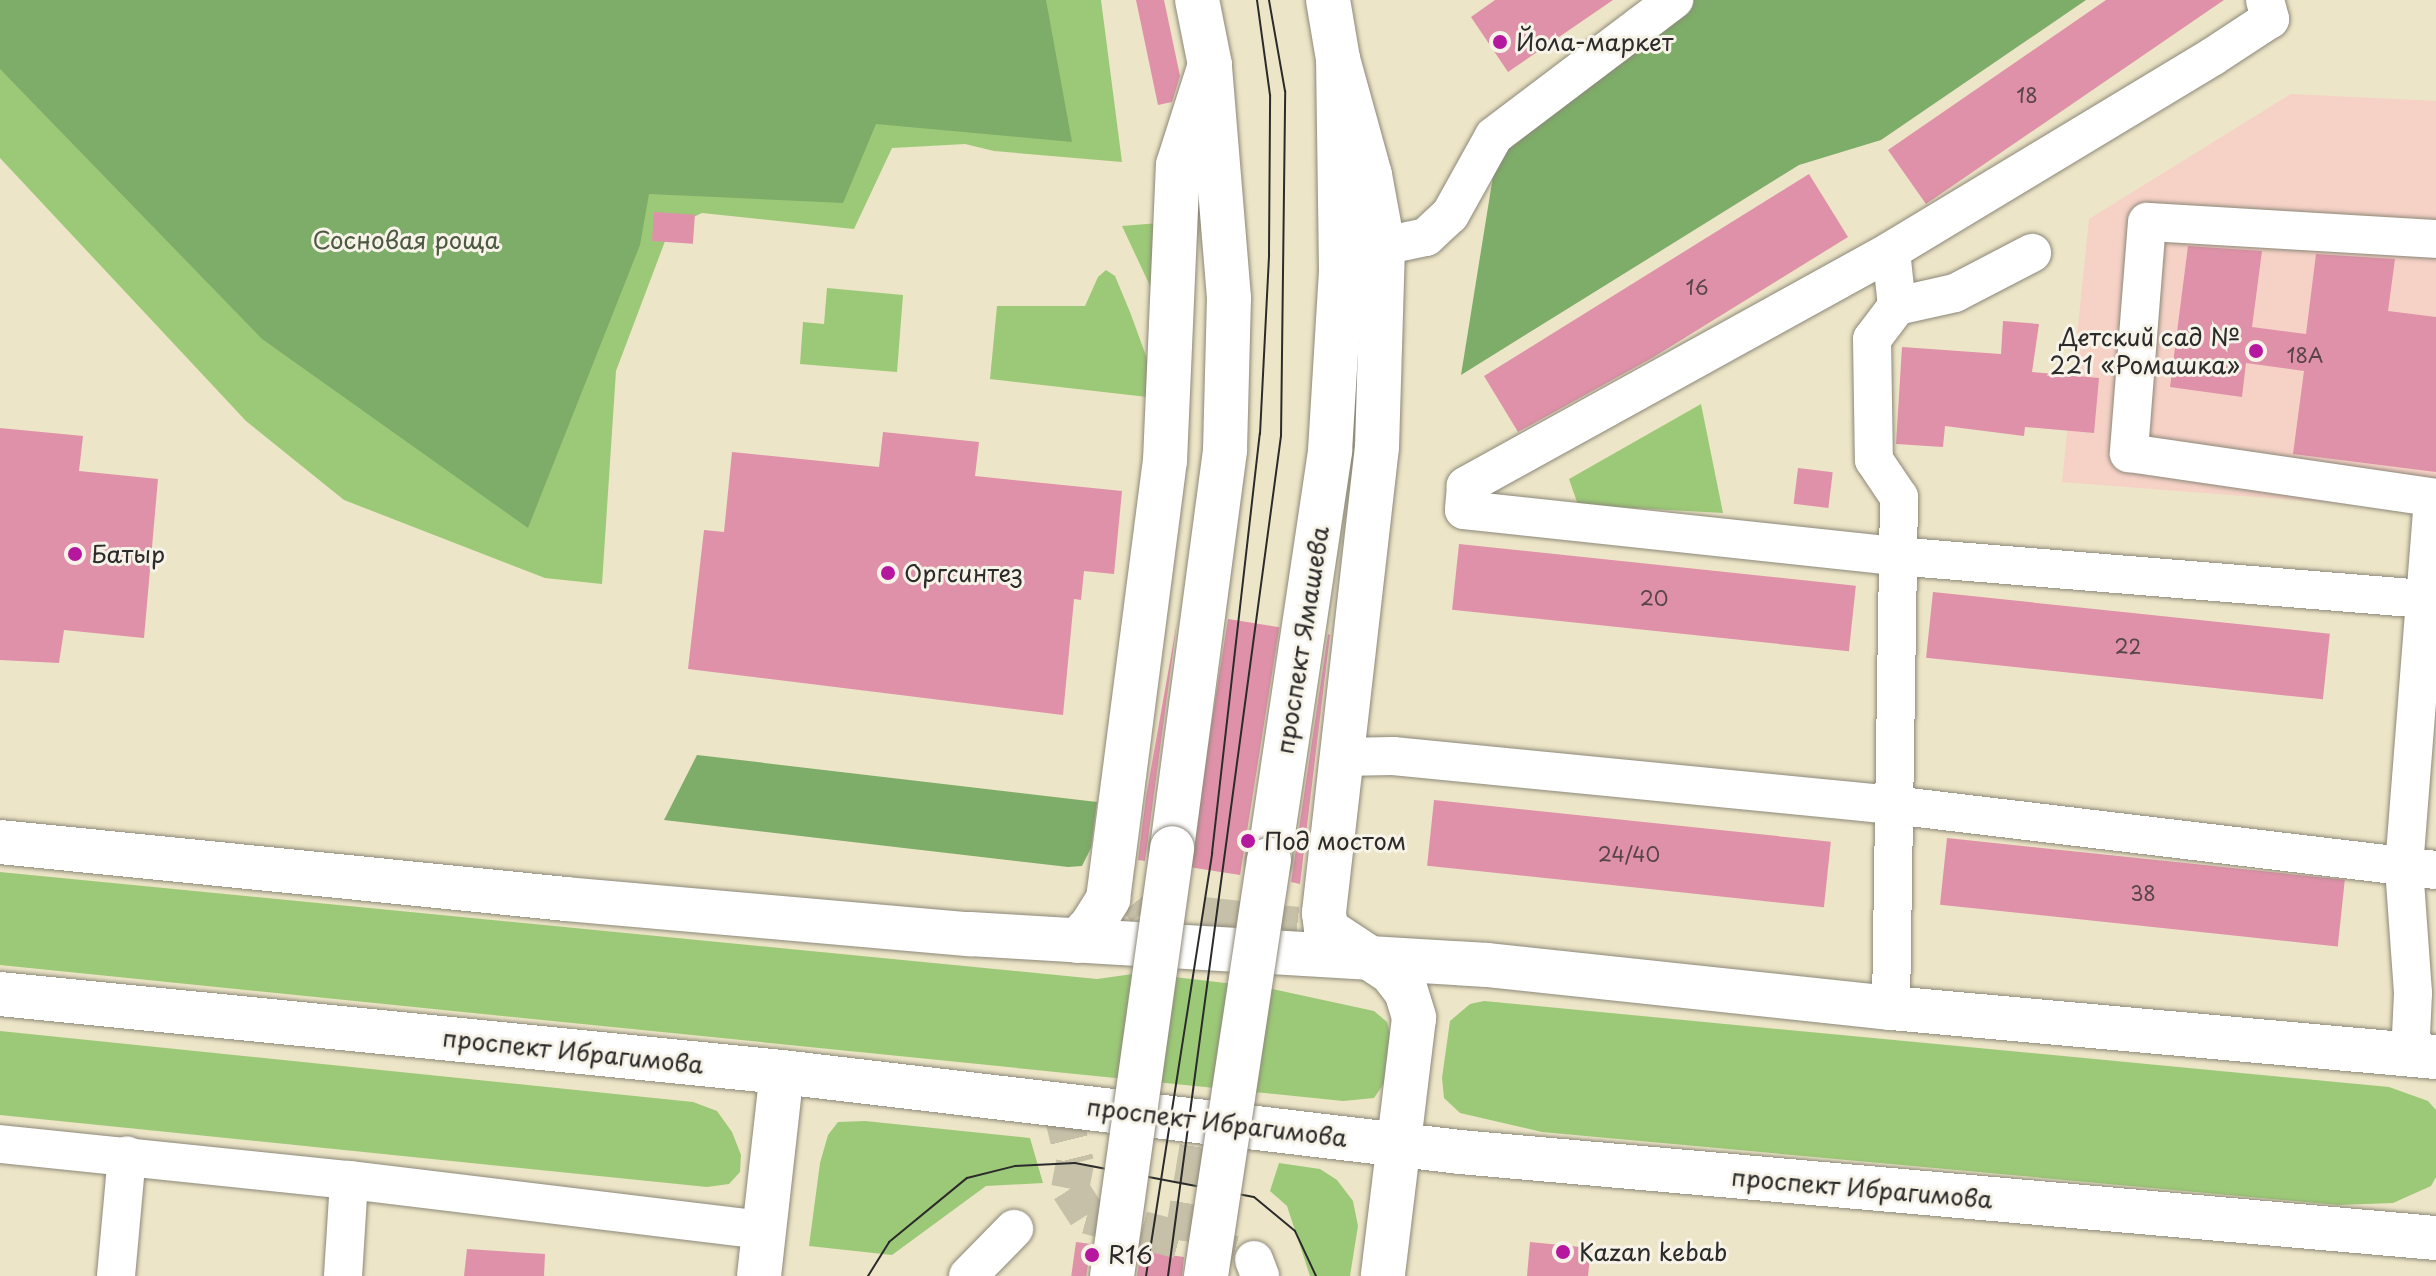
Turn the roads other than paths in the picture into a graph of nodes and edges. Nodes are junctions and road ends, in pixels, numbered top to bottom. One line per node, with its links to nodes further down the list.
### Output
1 (1197, 0): 5 (main road)
2 (1674, 0): 7 (lane)
3 (2265, 0): 8 (lane)
4 (1335, 21): 7 (main road); 36 (main road, проспект Ямашева, bridge)
5 (1210, 65): 18 (main road); 35 (main road, bridge)
6 (2436, 239): 11 (lane)
7 (1383, 246): 14 (main road)
8 (1891, 251): 10 (lane); 12 (lane)
9 (2032, 253): 10 (lane)
10 (1897, 306): 12 (lane)
11 (2435, 498): 13 (lane)
12 (1895, 556): 13 (lane); 15 (lane)
13 (2430, 599): 17 (lane)
14 (1341, 757): 15 (lane); 19 (main road)
15 (1893, 805): 17 (lane); 21 (lane)
16 (0, 842): 18 (main road)
17 (2420, 869): 22 (lane)
18 (1077, 941): 19 (main road)
19 (1368, 958): 21 (main road); 25 (main road)
20 (0, 994): 23 (main road, проспект Ибрагимова)
21 (1891, 1008): 22 (main road)
22 (2423, 1056)
23 (782, 1072): 25 (main road, проспект Ибрагимова); 29 (main road)
24 (0, 1144): 26 (lane)
25 (1400, 1144): 30 (main road, проспект Ибрагимова); 37 (main road)
26 (127, 1156): 27 (lane); 31 (lane)
27 (349, 1180): 29 (lane); 32 (lane)
28 (1014, 1229): 34 (lane)
29 (763, 1230): 33 (main road)
30 (2436, 1238)
31 (116, 1276)
32 (343, 1276)
33 (759, 1276)
34 (968, 1276)
35 (1112, 1276)
36 (1206, 1276)
37 (1383, 1276)

